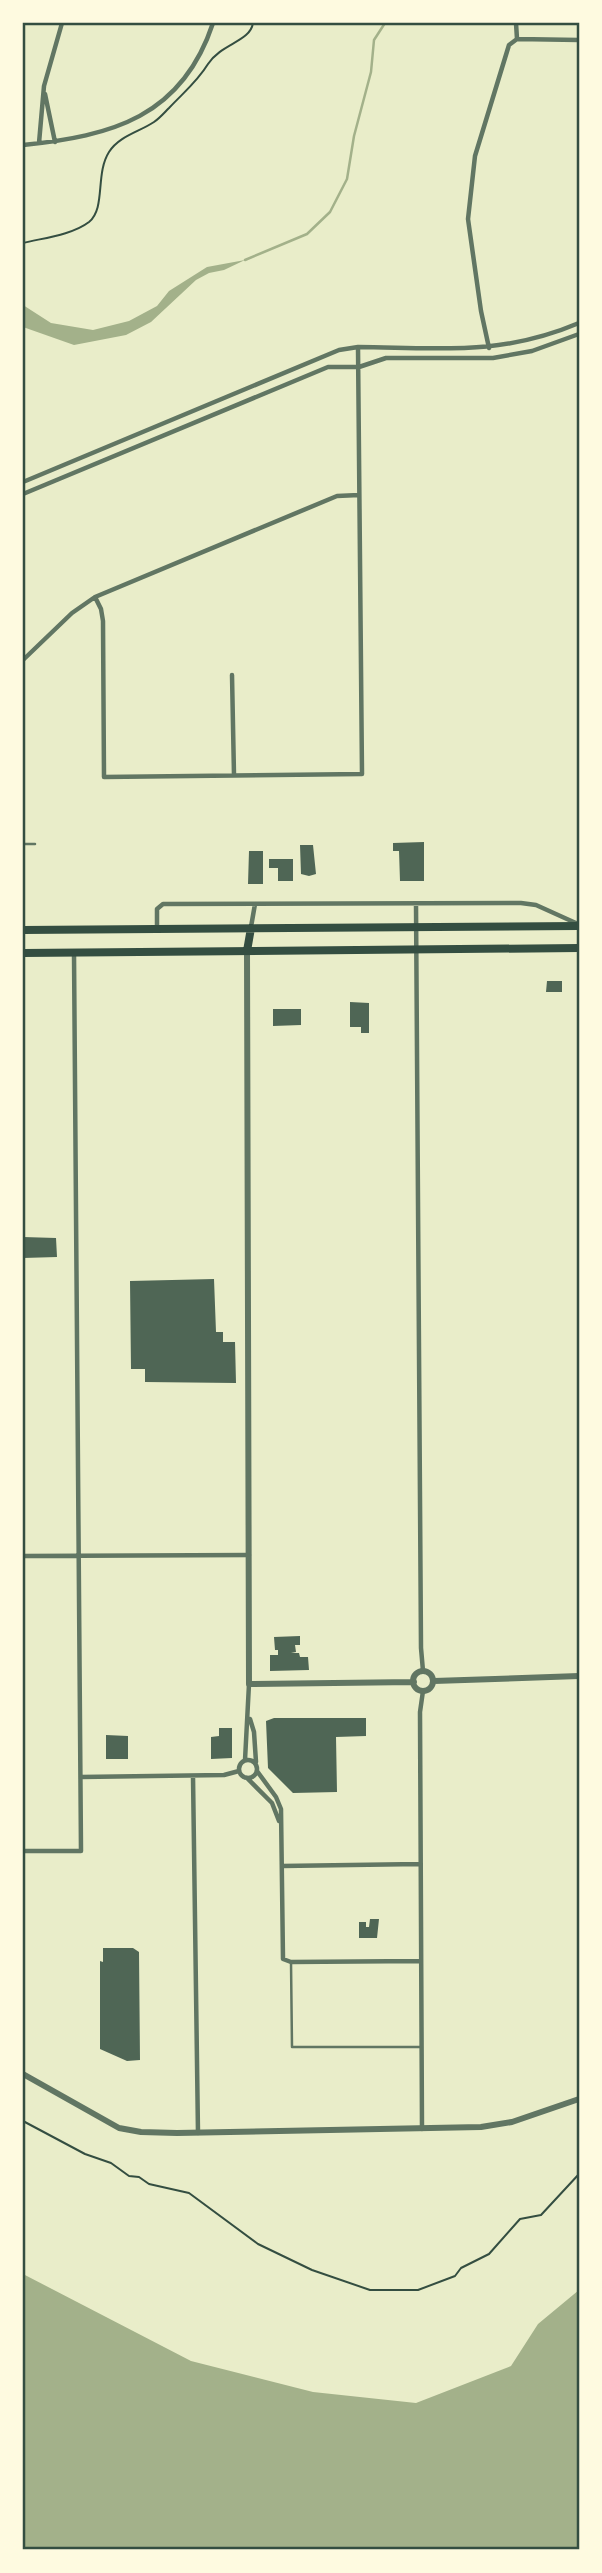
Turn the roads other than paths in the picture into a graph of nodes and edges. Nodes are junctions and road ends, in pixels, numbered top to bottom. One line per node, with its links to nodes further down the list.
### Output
1 (62, 23): 6 (street)
2 (213, 23): 7 (street)
3 (516, 23): 4 (street)
4 (517, 39): 5 (street); 13 (street)
5 (579, 40)
6 (44, 86): 7 (street); 8 (street)
7 (55, 142): 8 (street)
8 (39, 144): 9 (street)
9 (23, 145)
10 (579, 323): 13 (street)
11 (579, 334): 14 (street)
12 (358, 347): 13 (street); 14 (street); 15 (street)
13 (489, 348)
14 (359, 367): 16 (street); 17 (street)
15 (23, 482)
16 (23, 494)
17 (359, 495): 18 (street); 21 (street)
18 (94, 597): 19 (street); 21 (street)
19 (23, 660)
20 (232, 675): 21 (street)
21 (234, 775)
22 (23, 844): 23 (lane)
23 (35, 844)
24 (256, 904): 25 (street); 28 (street); 29 (street)
25 (416, 904): 26 (street); 27 (street)
26 (579, 925): 27 (main road)
27 (416, 927): 29 (main road); 32 (street)
28 (158, 928): 29 (main road); 30 (main road)
29 (251, 928): 33 (main road)
30 (23, 930)
31 (579, 948): 32 (main road)
32 (416, 949): 33 (main road); 39 (street)
33 (247, 951): 34 (main road); 36 (street)
34 (74, 952): 35 (main road); 38 (street)
35 (23, 953)
36 (248, 1555): 38 (street); 43 (street)
37 (23, 1556): 38 (street)
38 (79, 1556): 50 (street)
39 (423, 1671): 41 (street); 42 (street)
40 (579, 1676): 41 (street)
41 (434, 1681): 44 (street)
42 (414, 1682): 43 (street); 44 (street)
43 (249, 1684): 45 (street)
44 (423, 1691): 54 (street)
45 (249, 1715): 46 (street); 47 (street)
46 (245, 1760): 47 (street); 48 (street)
47 (256, 1768): 51 (street); 52 (street)
48 (239, 1772): 49 (street); 51 (street)
49 (193, 1776): 50 (street); 62 (street)
50 (81, 1777): 53 (street)
51 (247, 1778): 52 (street)
52 (281, 1832): 55 (street)
53 (23, 1851)
54 (420, 1864): 55 (street); 56 (street)
55 (282, 1866): 57 (street)
56 (421, 1961): 57 (street); 58 (street)
57 (291, 1962): 58 (lane)
58 (421, 2047): 61 (street)
59 (23, 2074): 62 (street)
60 (579, 2099): 61 (street)
61 (422, 2129): 62 (street)
62 (198, 2133)

